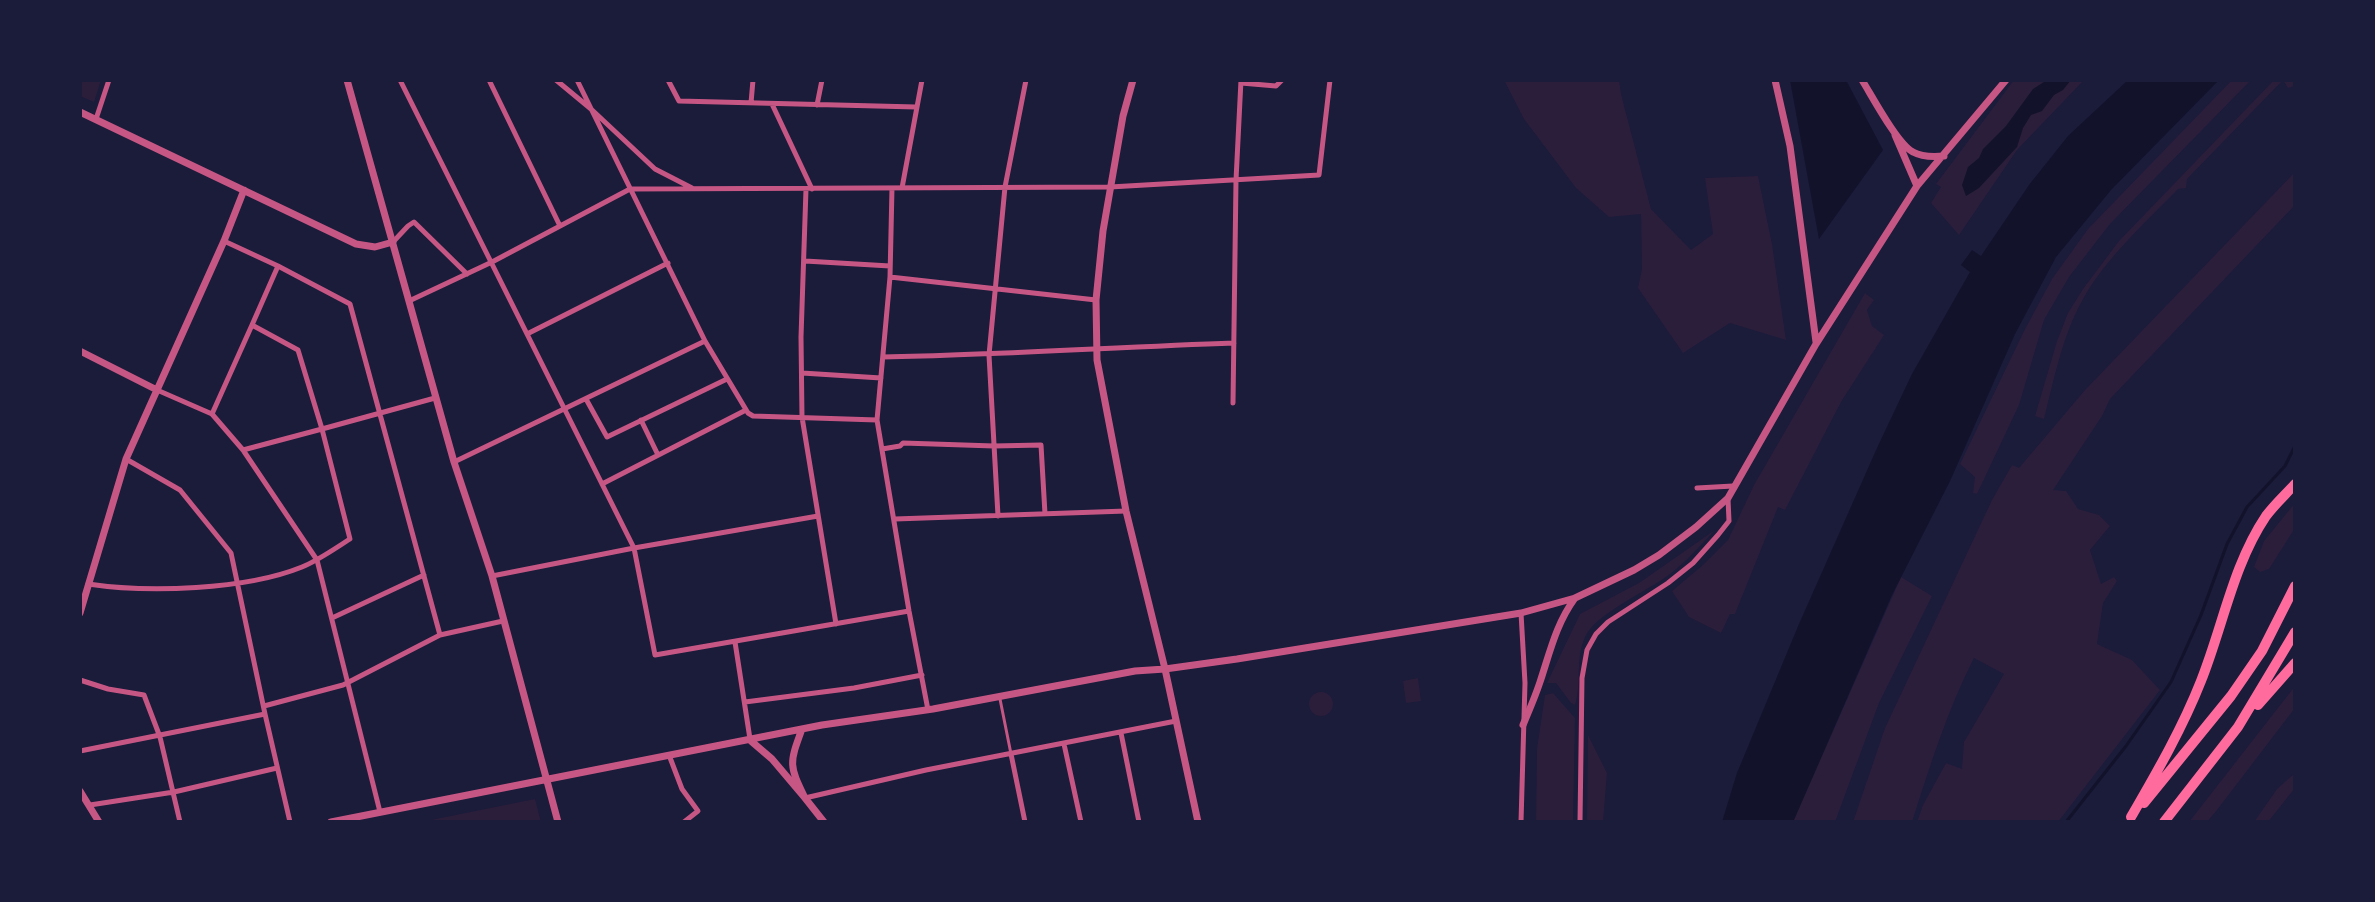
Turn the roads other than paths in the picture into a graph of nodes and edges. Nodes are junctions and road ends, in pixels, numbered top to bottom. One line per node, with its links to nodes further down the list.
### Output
1 (109, 80): 25 (street)
2 (347, 80): 40 (street)
3 (400, 80): 42 (street)
4 (489, 80): 38 (street)
5 (556, 80): 23 (street)
6 (577, 80): 23 (street)
7 (668, 80): 19 (street)
8 (753, 80): 19 (street)
9 (822, 80): 21 (street)
10 (922, 80): 22 (street)
11 (1026, 80): 30 (street)
12 (1133, 80): 31 (street)
13 (1282, 80): 18 (street)
14 (1330, 80): 28 (street)
15 (1775, 80): 55 (street)
16 (1862, 80): 26 (street)
17 (2006, 80): 27 (street)
18 (1241, 82): 28 (street)
19 (751, 103): 20 (street)
20 (772, 104): 21 (street); 36 (street)
21 (817, 105): 22 (street)
22 (916, 107): 33 (street)
23 (591, 109): 34 (street); 35 (street)
24 (80, 112): 25 (street)
25 (96, 119): 37 (street)
26 (1895, 133): 27 (street); 29 (street)
27 (1944, 156): 29 (street)
28 (1236, 180): 31 (street); 54 (street)
29 (1917, 186): 55 (street)
30 (1005, 187): 31 (street); 33 (street); 48 (street)
31 (1110, 187): 49 (street)
32 (892, 188): 33 (street); 36 (street); 45 (street)
33 (902, 188)
34 (630, 189): 35 (street); 38 (street); 43 (street)
35 (695, 189): 36 (street)
36 (809, 189): 41 (street)
37 (244, 190): 39 (street); 40 (street)
38 (560, 226): 42 (street)
39 (224, 241): 44 (street); 63 (street)
40 (393, 242): 46 (street); 50 (street)
41 (805, 261): 45 (street); 60 (street)
42 (492, 262): 46 (street); 52 (street)
43 (668, 263): 52 (street); 53 (street)
44 (278, 266): 51 (street); 70 (street)
45 (890, 266): 47 (street)
46 (467, 274): 50 (street)
47 (890, 277): 48 (street); 59 (street)
48 (995, 288): 49 (street); 58 (street)
49 (1096, 300): 56 (street)
50 (409, 301): 64 (street)
51 (252, 325): 69 (street); 74 (street)
52 (527, 334): 67 (street)
53 (705, 341): 62 (street); 65 (street)
54 (1234, 343): 56 (street); 66 (street)
55 (1816, 344): 83 (street)
56 (1096, 347): 58 (street); 86 (street)
57 (80, 351): 63 (street)
58 (989, 355): 59 (street); 75 (street)
59 (883, 357): 61 (street)
60 (802, 372): 61 (street); 71 (street)
61 (881, 378): 73 (street)
62 (727, 379): 68 (street); 72 (street)
63 (157, 390): 69 (street); 79 (street)
64 (435, 398): 70 (street); 80 (street)
65 (586, 399): 67 (street); 72 (street)
66 (1233, 403)
67 (564, 410): 80 (street); 81 (street)
68 (746, 410): 71 (street); 78 (street)
69 (212, 414): 77 (street)
70 (380, 414): 74 (street); 93 (street)
71 (802, 417): 73 (street); 88 (street)
72 (641, 420): 78 (street)
73 (877, 420): 76 (street)
74 (322, 429): 77 (street); 92 (street)
75 (994, 446): 76 (street); 87 (street); 89 (street)
76 (882, 449): 90 (street)
77 (243, 450): 92 (street)
78 (658, 455): 81 (street)
79 (126, 459): 95 (street); 96 (street)
80 (454, 462): 94 (street)
81 (602, 484): 91 (street)
82 (2295, 484): 136 (highway)
83 (1733, 486): 84 (street); 85 (street)
84 (1697, 488)
85 (1728, 498): 98 (street); 149 (street)
86 (1126, 511): 87 (street); 109 (street)
87 (1045, 514): 89 (street)
88 (818, 516): 91 (street); 104 (street)
89 (998, 516): 90 (street)
90 (895, 519): 99 (street)
91 (634, 548): 94 (street); 107 (street)
92 (317, 560): 96 (street); 102 (street)
93 (424, 575): 102 (street); 106 (street)
94 (492, 576): 103 (street)
95 (88, 584): 96 (street); 100 (street)
96 (237, 584): 115 (street)
97 (2295, 586): 136 (highway)
98 (1575, 598): 101 (street); 119 (street)
99 (909, 611): 104 (street); 110 (street)
100 (80, 613)
101 (1521, 613): 109 (street); 119 (street)
102 (332, 618): 112 (street)
103 (503, 621): 106 (street); 130 (street)
104 (836, 624): 107 (street)
105 (2295, 632): 120 (highway)
106 (440, 635): 112 (street)
107 (735, 642): 114 (street)
108 (2295, 663): 120 (highway)
109 (1165, 669): 113 (street); 118 (street)
110 (922, 675): 114 (street); 116 (street)
111 (80, 680): 123 (street)
112 (348, 682): 115 (street); 135 (street)
113 (1000, 696): 116 (street); 127 (lane)
114 (745, 702): 124 (street)
115 (264, 706): 117 (street)
116 (928, 710): 121 (street)
117 (265, 714): 123 (street); 129 (street)
118 (1176, 721): 122 (street); 147 (street)
119 (1523, 725): 148 (street)
120 (2238, 727): 150 (highway)
121 (802, 729): 124 (street); 133 (street)
122 (1121, 733): 125 (street); 146 (street)
123 (160, 737): 126 (street); 132 (street)
124 (751, 741): 128 (street); 133 (street)
125 (1064, 744): 127 (street); 145 (street)
126 (80, 751)
127 (1011, 754): 133 (street); 144 (street)
128 (669, 755): 130 (street); 142 (street)
129 (277, 768): 132 (street); 139 (street)
130 (546, 780): 135 (street); 141 (street)
131 (80, 791): 134 (street)
132 (174, 792): 134 (street); 138 (street)
133 (805, 798): 143 (street)
134 (90, 805): 137 (street)
135 (381, 813): 140 (street)
136 (2129, 820)
137 (99, 822)
138 (180, 822)
139 (290, 822)
140 (331, 822)
141 (558, 822)
142 (684, 822)
143 (824, 822)
144 (1025, 822)
145 (1081, 822)
146 (1139, 822)
147 (1198, 822)
148 (1521, 822)
149 (1580, 822)
150 (2164, 822)

